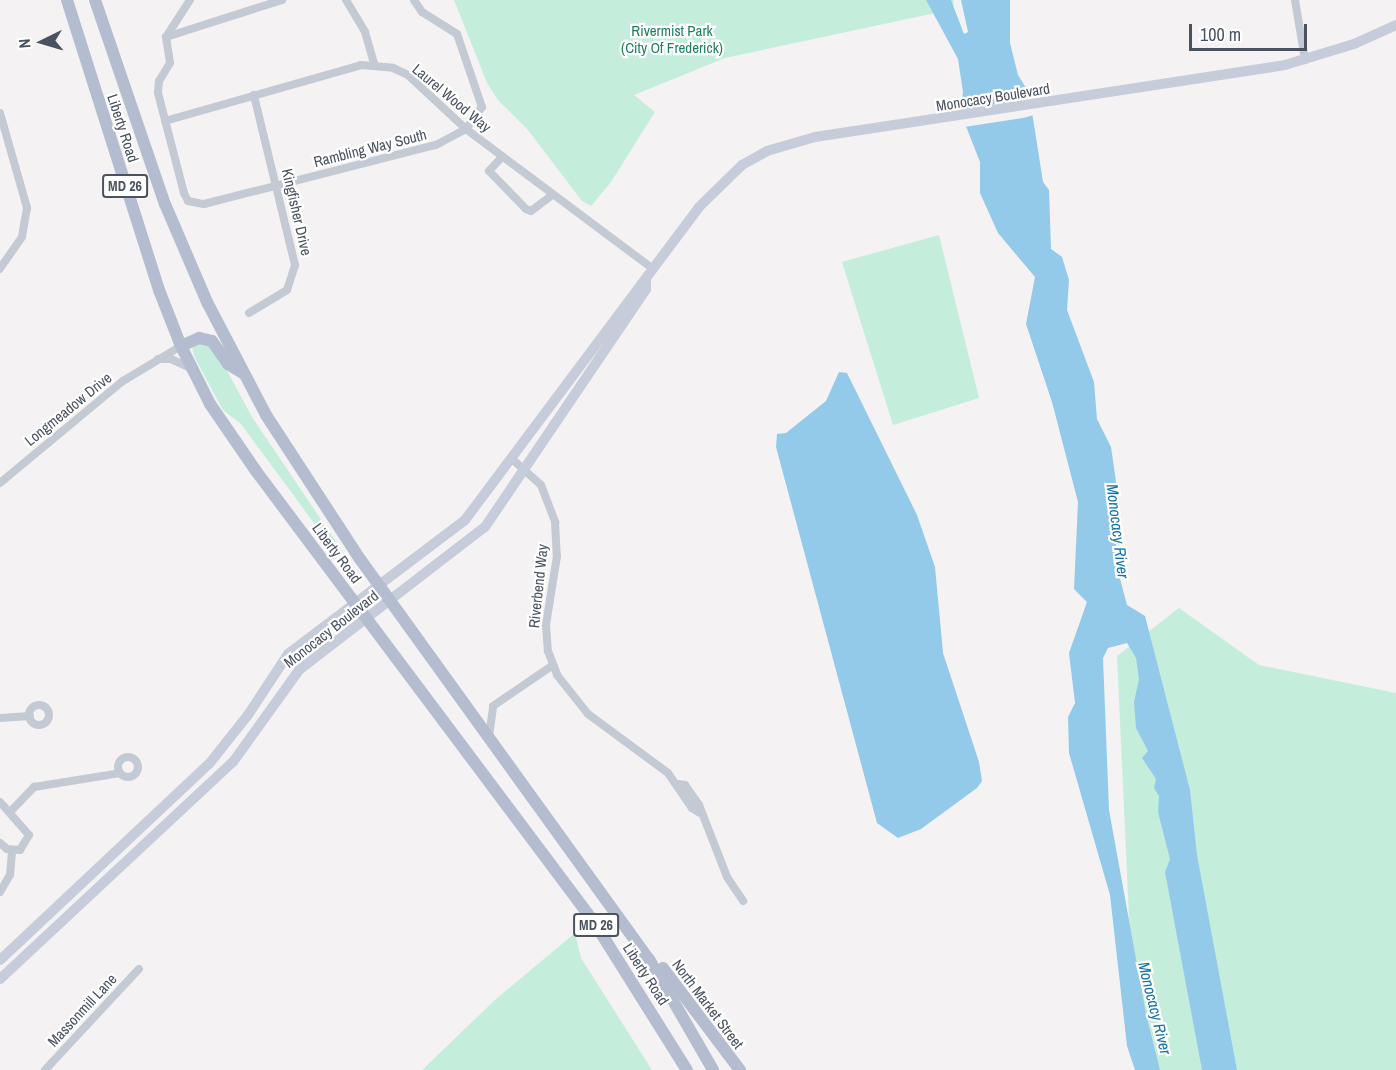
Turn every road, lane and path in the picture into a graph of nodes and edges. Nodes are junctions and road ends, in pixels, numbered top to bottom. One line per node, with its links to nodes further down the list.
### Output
1 (67, 0): 24 (main road, Liberty Road / MD 26)
2 (95, 0): 27 (main road, Liberty Road / MD 26)
3 (190, 0): 10 (street)
4 (282, 0): 8 (street)
5 (346, 0): 12 (street)
6 (414, 0): 16 (street)
7 (1295, 0): 11 (street)
8 (256, 4): 10 (street)
9 (1396, 25): 11 (main road, Monocacy Boulevard)
10 (166, 37): 15 (street)
11 (1305, 60): 21 (main road, Monocacy Boulevard)
12 (375, 64): 13 (street); 16 (street, Laurel Wood Way)
13 (254, 95): 15 (street); 18 (street, Kingfisher Drive)
14 (0, 113): 20 (street)
15 (165, 121): 18 (street, Rambling Way South)
16 (466, 129): 17 (street, Laurel Wood Way); 18 (street, Rambling Way South)
17 (502, 157): 19 (street, Laurel Wood Way); 19 (street)
18 (277, 186): 23 (street, Kingfisher Drive)
19 (552, 195): 21 (street, Laurel Wood Way)
20 (0, 269)
21 (653, 269): 22 (main road, Monocacy Boulevard)
22 (646, 280): 28 (main road, Monocacy Boulevard); 29 (main road, Monocacy Boulevard)
23 (249, 313)
24 (181, 346): 25 (street, Longmeadow Drive); 26 (main road, Liberty Road / MD 26); 27 (main road)
25 (156, 360): 26 (street); 30 (street, Longmeadow Drive)
26 (192, 369): 33 (main road, Liberty Road / MD 26)
27 (244, 374): 31 (main road, Liberty Road / MD 26)
28 (512, 459): 29 (street, Riverbend Way); 31 (main road, Monocacy Boulevard)
29 (525, 470): 32 (main road, Monocacy Boulevard); 35 (street, Riverbend Way)
30 (0, 483)
31 (379, 585): 32 (main road, Liberty Road / MD 26); 33 (main road, Monocacy Boulevard)
32 (391, 601): 34 (main road, Monocacy Boulevard); 38 (main road, Liberty Road / MD 26)
33 (356, 603): 34 (main road, Liberty Road / MD 26); 47 (main road, Monocacy Boulevard)
34 (367, 618): 49 (main road, Monocacy Boulevard); 50 (main road, Liberty Road / MD 26)
35 (553, 665): 38 (street); 45 (street, Riverbend Way)
36 (30, 716): 37 (street)
37 (0, 718)
38 (489, 738): 46 (main road, Liberty Road / MD 26)
39 (120, 773): 41 (street)
40 (0, 802): 41 (street)
41 (10, 812): 43 (street)
42 (0, 843): 43 (street)
43 (12, 850): 44 (street)
44 (0, 892)
45 (743, 901)
46 (649, 959): 53 (main road, Liberty Road / MD 26); 54 (main road, North Market Street)
47 (0, 960)
48 (139, 969): 51 (street, Massonmill Lane)
49 (0, 979)
50 (685, 1065): 52 (main road)
51 (45, 1070)
52 (696, 1070)
53 (713, 1070)
54 (740, 1070)

